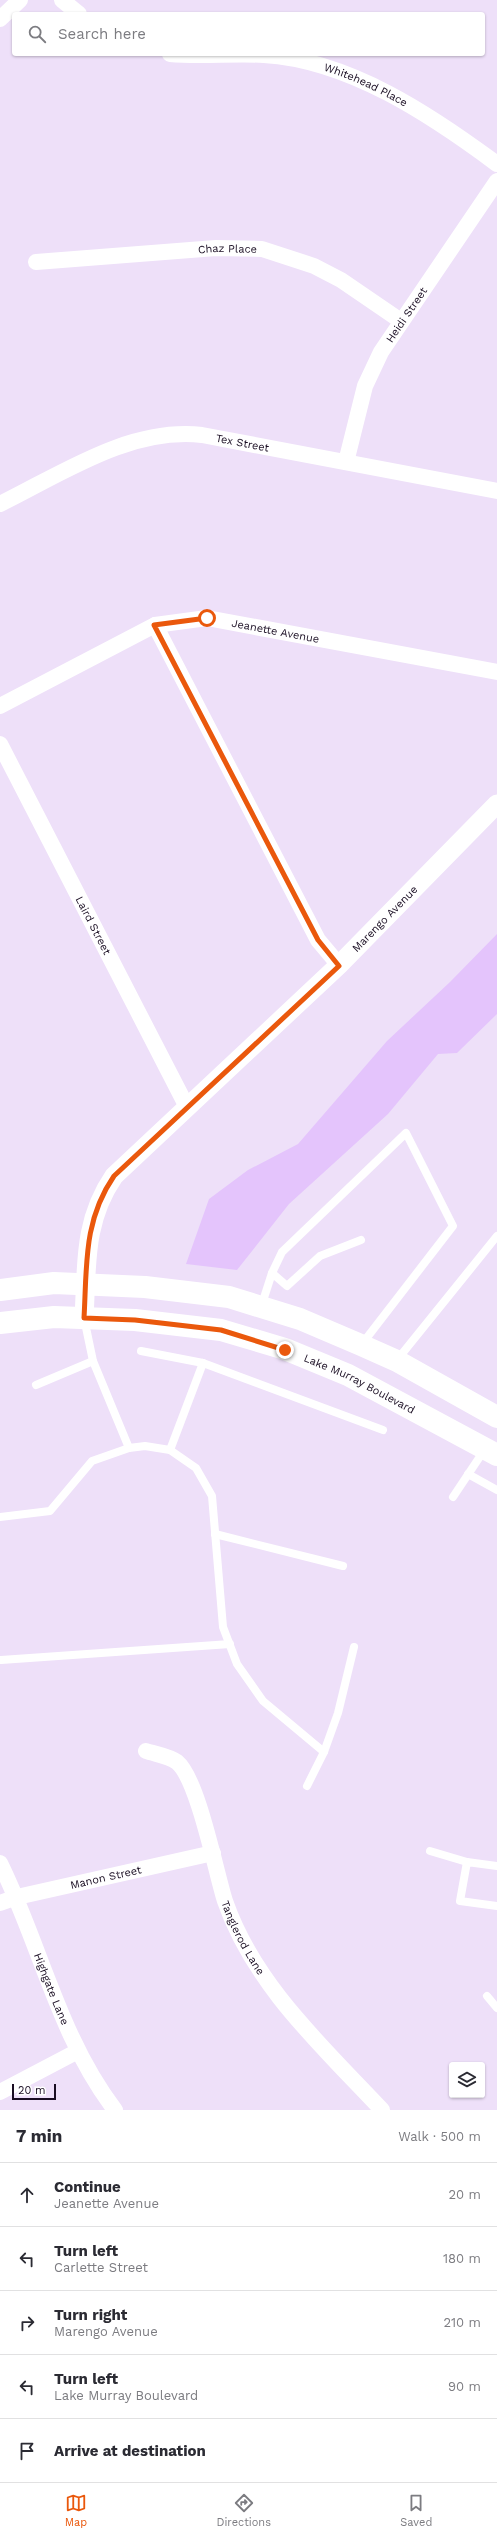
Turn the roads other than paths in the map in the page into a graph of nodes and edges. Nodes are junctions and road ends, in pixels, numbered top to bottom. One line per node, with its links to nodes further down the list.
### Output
1 (20, 0): 4 (street)
2 (62, 0): 3 (street)
3 (77, 12)
4 (0, 19)
5 (276, 56): 6 (street, Whitehead Place)
6 (497, 164)
7 (497, 180): 9 (street, Heidi Street)
8 (36, 262): 9 (street, Chaz Place)
9 (401, 321): 10 (street, Heidi Street)
10 (346, 462): 11 (street, Tex Street); 12 (street, Tex Street)
11 (497, 491)
12 (0, 504)
13 (154, 625): 14 (street, Jeanette Avenue); 15 (street, Jeanette Avenue); 18 (street)
14 (497, 672)
15 (0, 706)
16 (0, 744): 19 (street, Laird Street)
17 (497, 804): 18 (street, Marengo Avenue)
18 (339, 966): 19 (street, Marengo Avenue)
19 (187, 1106): 23 (street, Marengo Avenue)
20 (497, 1236): 31 (lane)
21 (361, 1240): 22 (lane)
22 (272, 1273): 25 (lane); 29 (lane)
23 (86, 1284): 24 (main road); 25 (main road); 26 (street, Marengo Avenue)
24 (0, 1290)
25 (261, 1307): 28 (main road); 29 (main road)
26 (84, 1318): 27 (main road, Lake Murray Boulevard); 28 (main road, Lake Murray Boulevard); 32 (lane)
27 (0, 1323)
28 (252, 1339): 39 (main road, Lake Murray Boulevard)
29 (361, 1344): 31 (main road)
30 (140, 1351): 33 (lane)
31 (397, 1360): 35 (main road)
32 (93, 1361): 34 (lane); 37 (lane)
33 (203, 1363): 36 (lane); 38 (lane)
34 (36, 1385)
35 (497, 1416)
36 (383, 1430)
37 (129, 1448): 38 (lane); 43 (lane)
38 (170, 1450): 44 (lane)
39 (491, 1452): 40 (lane)
40 (468, 1474): 41 (lane); 42 (lane)
41 (497, 1490)
42 (453, 1497)
43 (0, 1517)
44 (216, 1534): 45 (lane); 46 (lane)
45 (343, 1566)
46 (230, 1644): 48 (lane); 50 (lane)
47 (354, 1647): 50 (lane)
48 (1, 1660)
49 (146, 1751): 53 (street, Tanglerod Lane)
50 (324, 1752): 51 (lane)
51 (307, 1786)
52 (430, 1851): 54 (lane)
53 (213, 1853): 57 (street, Manon Street); 65 (street, Tanglerod Lane)
54 (467, 1862): 56 (lane); 59 (lane)
55 (0, 1863): 57 (street, Highgate Lane)
56 (497, 1866)
57 (17, 1897): 58 (street, Manon Street); 62 (street, Highgate Lane)
58 (0, 1903)
59 (497, 1906)
60 (487, 1996): 61 (lane)
61 (497, 2008)
62 (78, 2051): 63 (street); 64 (street, Highgate Lane)
63 (0, 2092)
64 (115, 2110)
65 (382, 2110)

